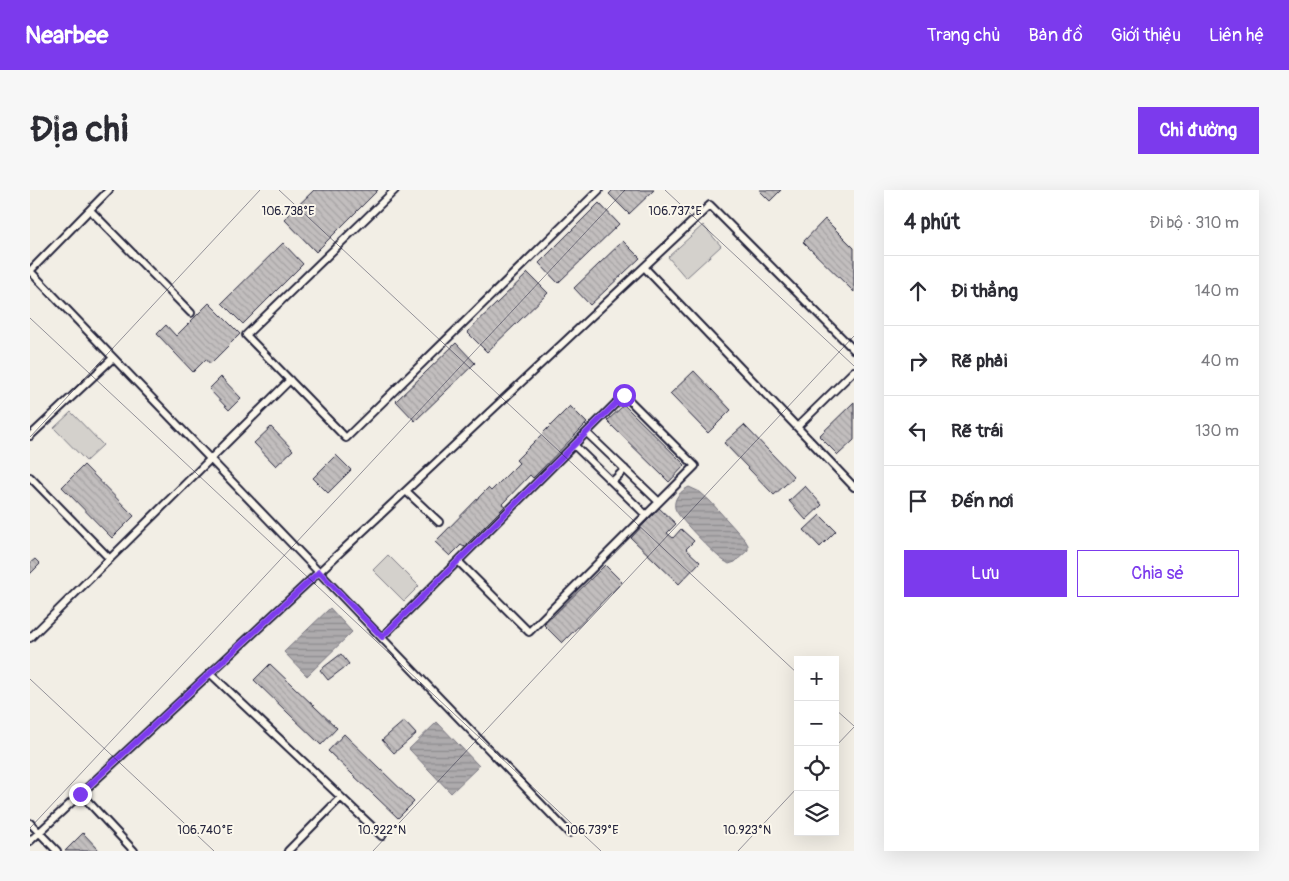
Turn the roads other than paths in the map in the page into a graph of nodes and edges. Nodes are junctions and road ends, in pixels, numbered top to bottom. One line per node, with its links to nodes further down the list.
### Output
1 (109, 190): 4 (lane)
2 (395, 190): 11 (lane)
3 (600, 190): 11 (lane)
4 (90, 210): 6 (lane); 7 (lane)
5 (644, 267): 8 (lane); 12 (lane); 21 (lane)
6 (30, 271): 9 (lane)
7 (191, 313)
8 (854, 350)
9 (113, 358): 14 (lane); 16 (lane)
10 (854, 371): 12 (lane)
11 (290, 380): 16 (lane)
12 (797, 427): 20 (lane)
13 (587, 432): 15 (lane); 17 (lane); 22 (lane)
14 (30, 436)
15 (574, 445): 19 (lane); 26 (lane)
16 (210, 459): 25 (lane); 27 (lane)
17 (624, 469): 19 (lane); 22 (lane)
18 (30, 477): 25 (lane)
19 (612, 482): 23 (lane)
20 (854, 487)
21 (406, 491): 24 (lane); 27 (lane)
22 (659, 502): 23 (lane)
23 (646, 515): 26 (lane)
24 (439, 522)
25 (110, 559): 29 (lane)
26 (458, 561): 28 (lane)
27 (319, 572): 28 (lane); 30 (lane)
28 (382, 637): 35 (lane)
29 (30, 638)
30 (210, 673): 31 (lane); 32 (lane)
31 (80, 794): 34 (lane); 39 (lane)
32 (341, 797): 36 (lane); 40 (lane)
33 (30, 823): 34 (lane)
34 (39, 832): 37 (lane); 38 (lane)
35 (569, 833)
36 (382, 836)
37 (30, 841)
38 (57, 851)
39 (134, 851)
40 (288, 851)

